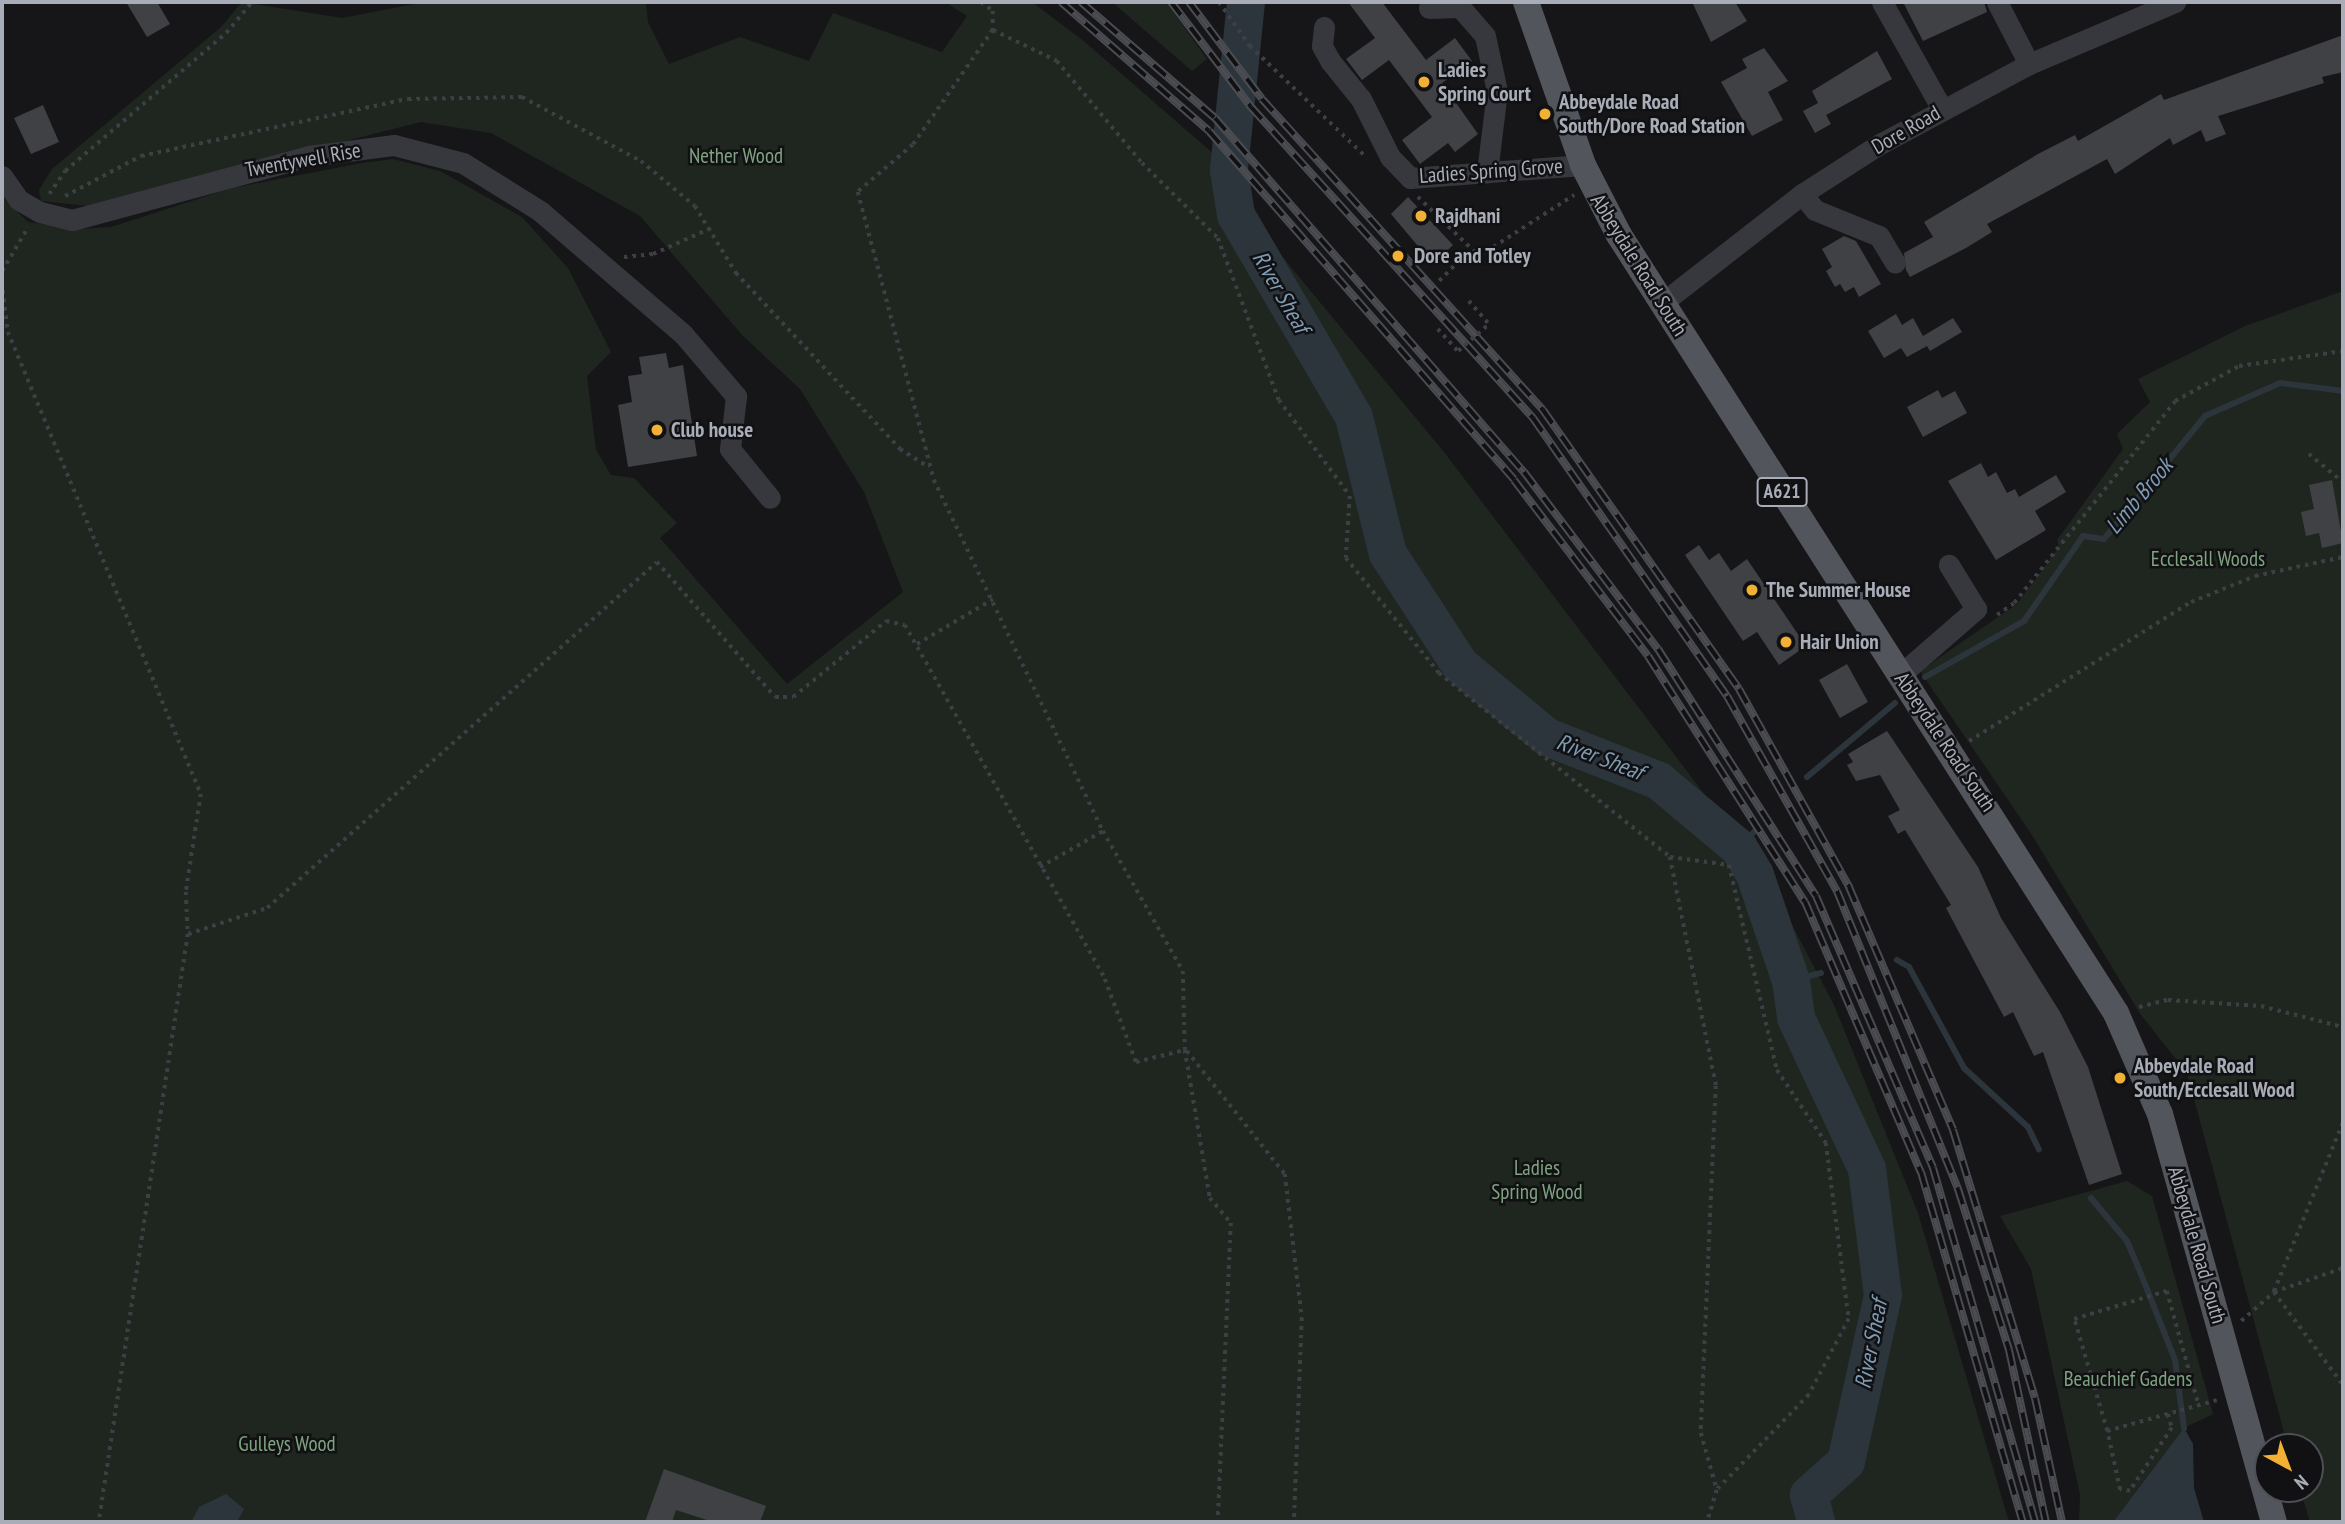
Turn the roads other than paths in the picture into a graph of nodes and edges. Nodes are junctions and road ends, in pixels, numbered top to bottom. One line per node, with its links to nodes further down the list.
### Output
1 (1526, 2): 10 (main road, Abbeydale Road South / A621)
2 (1882, 2): 8 (street)
3 (1997, 2): 7 (street)
4 (2175, 2): 7 (street, Dore Road)
5 (1429, 8): 9 (street)
6 (1324, 27): 9 (street, Ladies Spring Grove)
7 (2029, 64): 8 (street, Dore Road)
8 (1942, 109): 12 (street, Dore Road)
9 (1487, 172): 10 (street, Ladies Spring Grove)
10 (1587, 175): 14 (main road, Abbeydale Road South / A621)
11 (2, 176): 15 (street, Twentywell Rise)
12 (1802, 194): 13 (street); 14 (street, Dore Road)
13 (1895, 263)
14 (1662, 303): 17 (main road, Abbeydale Road South / A621)
15 (769, 498)
16 (1949, 565): 17 (street)
17 (1900, 675): 18 (main road, Abbeydale Road South / A621)
18 (2274, 1522)

